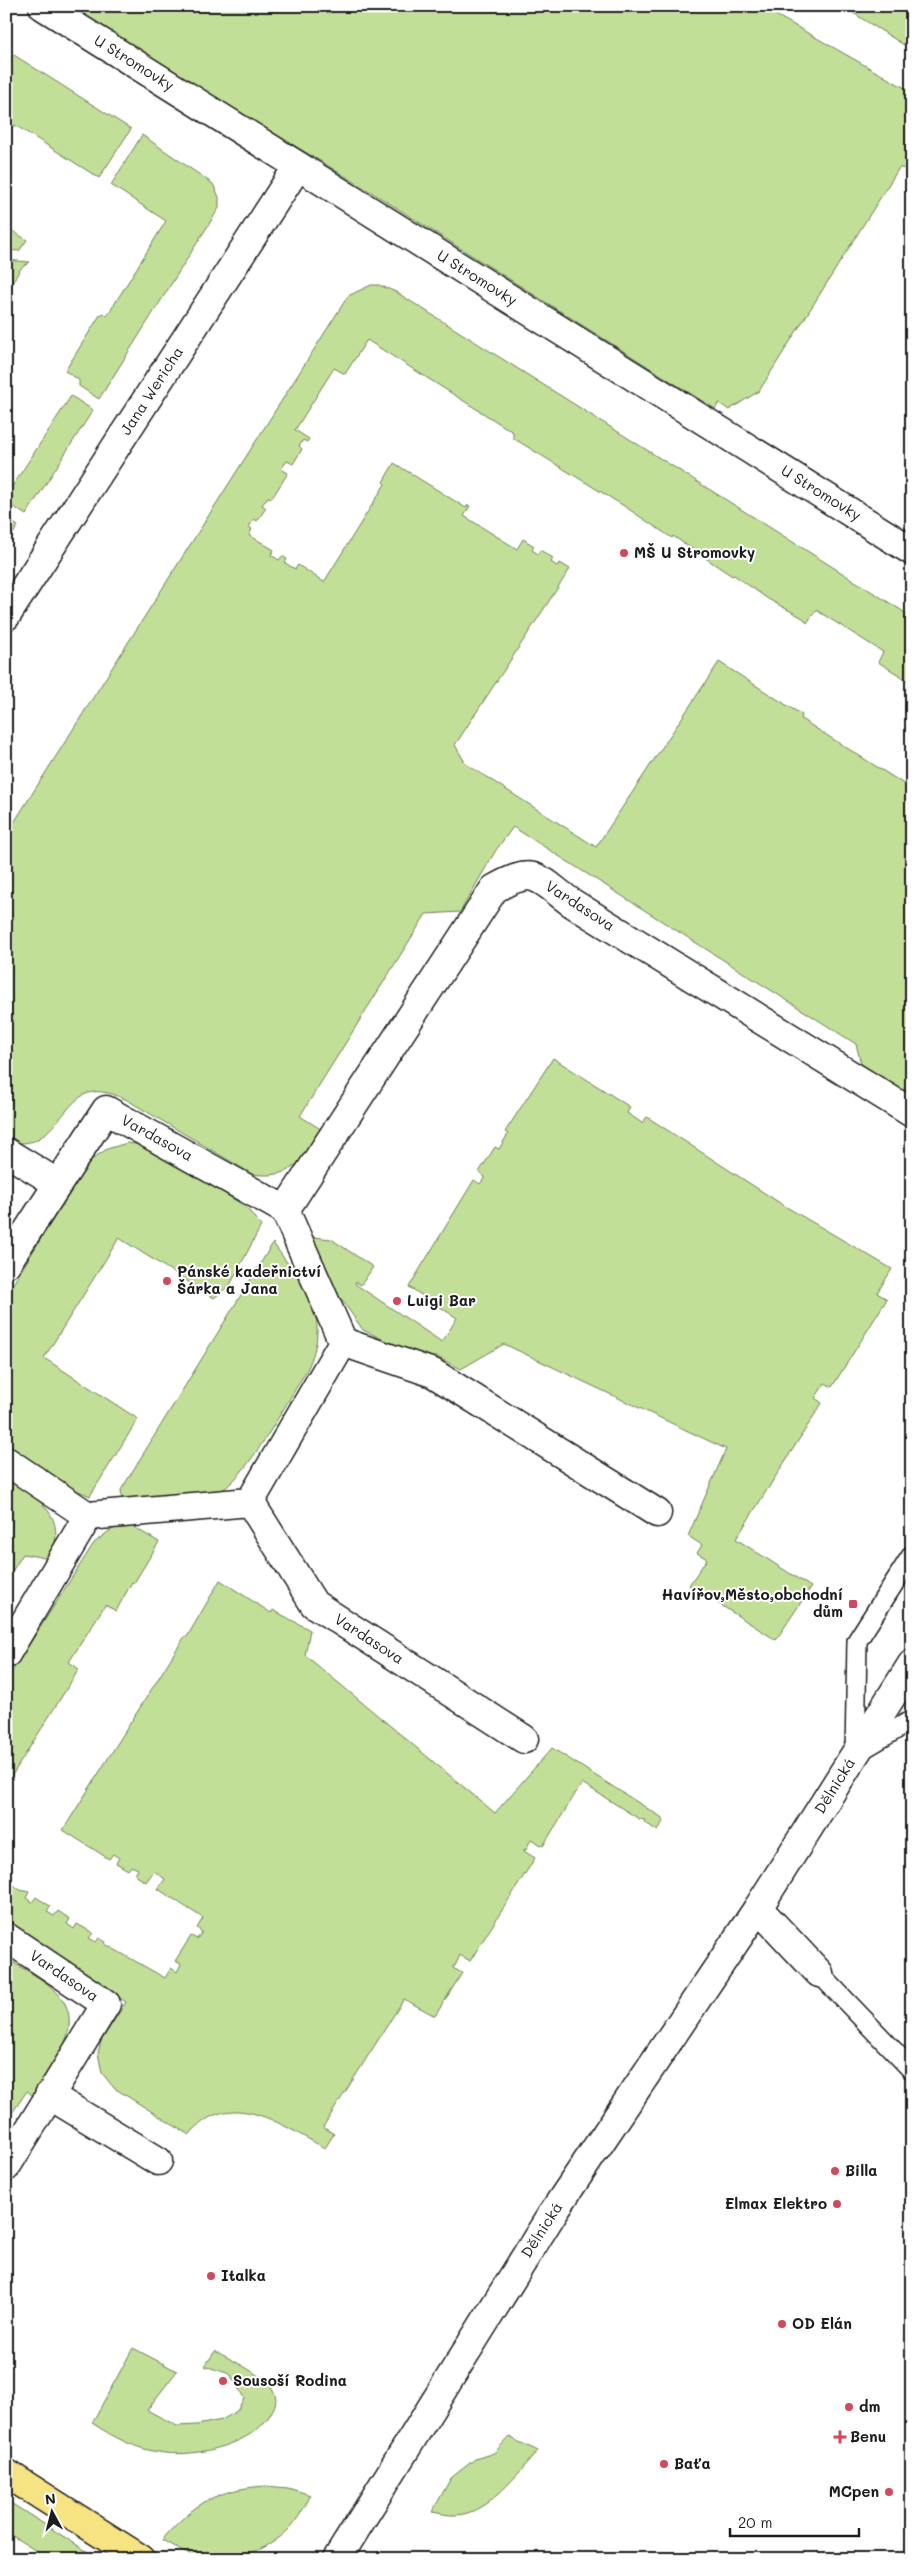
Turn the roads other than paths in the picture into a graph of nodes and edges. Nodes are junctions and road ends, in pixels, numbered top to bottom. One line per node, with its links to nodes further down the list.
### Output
1 (43, 6): 2 (street, U Stromovky)
2 (298, 166): 3 (street, U Stromovky); 4 (street, Jana Wericha)
3 (912, 550)
4 (6, 616)
5 (912, 1113): 8 (street, Vardasova)
6 (6, 1152): 7 (street)
7 (57, 1183): 8 (street, Vardasova); 9 (street, Vardasova)
8 (285, 1210): 10 (street)
9 (6, 1264)
10 (343, 1342): 12 (street); 13 (street)
11 (6, 1461): 14 (street)
12 (250, 1502): 14 (street); 19 (street, Vardasova)
13 (657, 1513)
14 (88, 1516): 16 (street)
15 (912, 1555): 20 (lane)
16 (6, 1654)
17 (912, 1664): 20 (street, Dělnická)
18 (912, 1720): 20 (lane)
19 (524, 1739)
20 (855, 1754): 21 (street, Dělnická)
21 (758, 1908): 23 (street); 30 (street, Dělnická)
22 (6, 1937): 25 (street, Vardasova)
23 (819, 1974): 24 (lane)
24 (912, 2070)
25 (49, 2095): 26 (street); 27 (street, Vardasova)
26 (158, 2161)
27 (6, 2167)
28 (6, 2473): 29 (main road)
29 (141, 2559)
30 (337, 2559)

